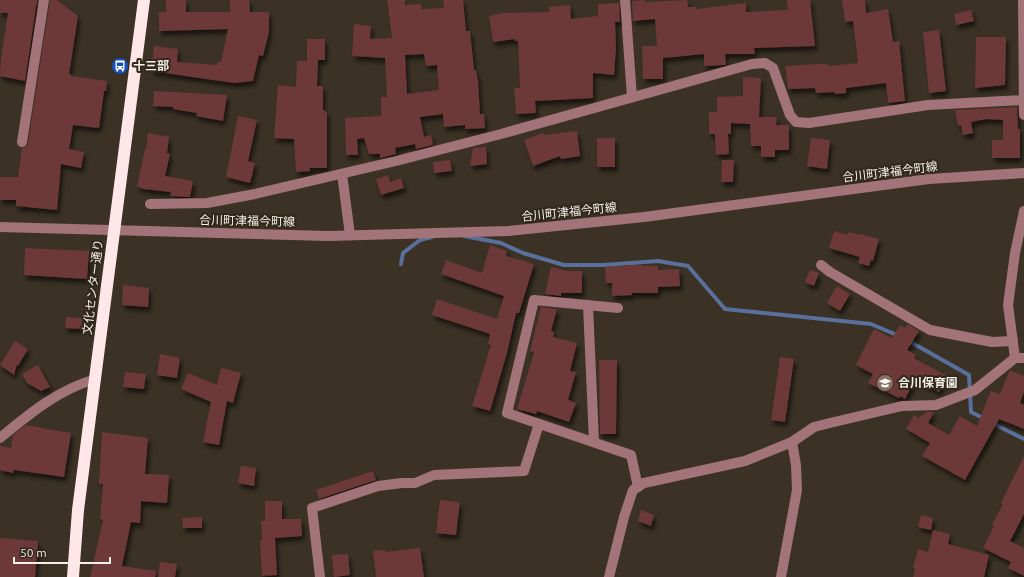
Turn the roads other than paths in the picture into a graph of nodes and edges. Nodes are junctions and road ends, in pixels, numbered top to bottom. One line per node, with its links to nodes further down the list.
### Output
1 (44, 0): 8 (street)
2 (144, 0): 14 (highway, 文化センター通り)
3 (625, 0): 5 (street)
4 (1023, 0): 6 (street)
5 (632, 98): 6 (street); 10 (street)
6 (1023, 99): 7 (street)
7 (1024, 115)
8 (22, 142)
9 (1024, 173): 15 (street, 合川町津福今町線)
10 (342, 174): 11 (street); 15 (street)
11 (150, 204)
12 (1024, 211): 19 (street)
13 (0, 227): 14 (street, 合川町津福今町線)
14 (113, 231): 15 (street, 合川町津福今町線); 21 (highway, 文化センター通り)
15 (350, 235)
16 (821, 265): 19 (street)
17 (588, 305): 18 (street); 22 (street); 24 (street)
18 (618, 308)
19 (1013, 341): 20 (street)
20 (1020, 358): 25 (street)
21 (96, 379): 23 (street); 27 (highway, 文化センター通り)
22 (539, 424): 24 (street); 28 (street)
23 (0, 438)
24 (594, 442): 26 (street)
25 (792, 442): 26 (street); 30 (street)
26 (638, 487): 29 (street)
27 (73, 577)
28 (320, 577)
29 (609, 577)
30 (781, 577)

